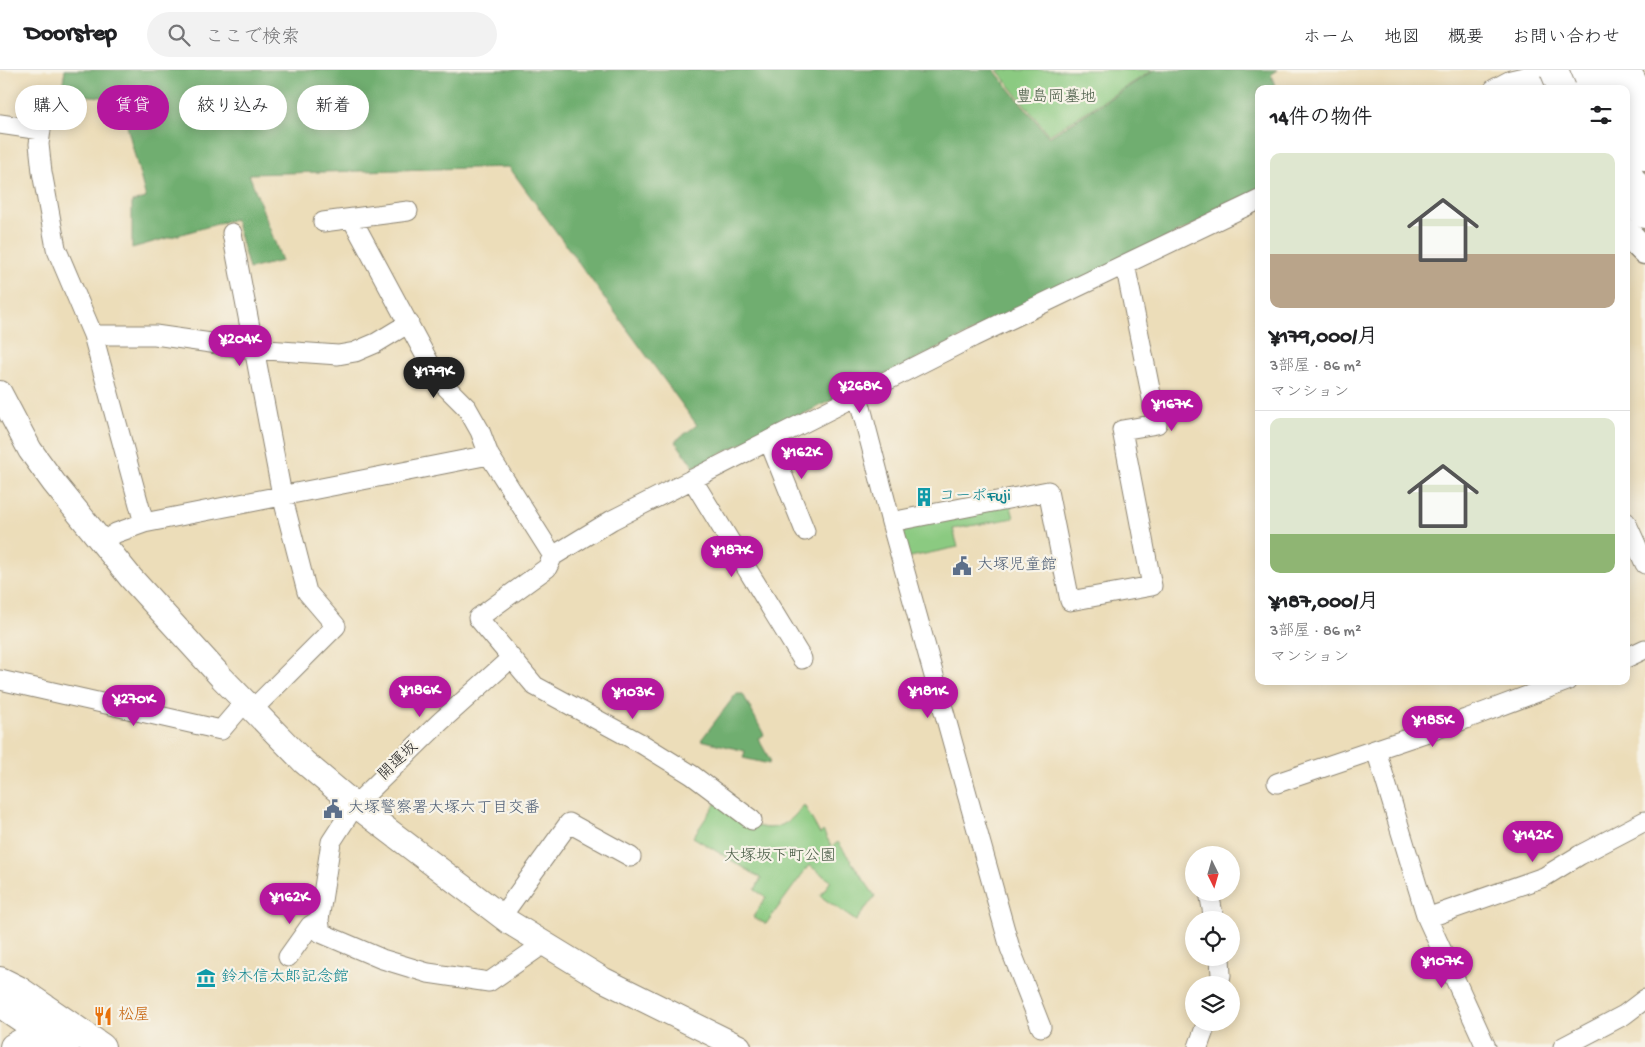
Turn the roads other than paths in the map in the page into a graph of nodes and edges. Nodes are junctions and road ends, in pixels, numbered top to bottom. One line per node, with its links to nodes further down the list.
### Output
1 (1575, 70): 10 (main road)
2 (1599, 70): 11 (highway)
3 (1612, 70): 12 (main road)
4 (1626, 70): 13 (highway)
5 (1639, 70): 7 (street)
6 (1544, 74): 8 (street); 9 (highway, bridge)
7 (1645, 79)
8 (1502, 85)
9 (1557, 85)
10 (1581, 85)
11 (1605, 85)
12 (1618, 85)
13 (1645, 105)
14 (1630, 109): 17 (main road)
15 (0, 124): 32 (street)
16 (1630, 132): 18 (highway)
17 (1645, 133)
18 (1645, 156)
19 (1630, 176): 20 (main road)
20 (1645, 197)
21 (1630, 201): 24 (highway)
22 (1255, 202): 30 (street)
23 (408, 211): 25 (street)
24 (1645, 214)
25 (352, 219): 26 (street); 31 (street)
26 (323, 222)
27 (232, 233): 33 (street)
28 (1630, 236): 29 (main road)
29 (1645, 251)
30 (1125, 264): 35 (street); 40 (street)
31 (409, 323): 33 (street); 37 (street)
32 (93, 335): 33 (street); 41 (street)
33 (253, 349): 39 (street)
34 (0, 393): 44 (street)
35 (858, 396): 36 (street); 40 (street)
36 (769, 441): 38 (street); 42 (street)
37 (489, 455): 39 (street); 45 (street)
38 (692, 479): 45 (street); 50 (street)
39 (282, 495): 41 (street); 53 (street)
40 (891, 522): 68 (street)
41 (144, 523): 44 (street)
42 (805, 531)
43 (1630, 531): 46 (street)
44 (102, 542): 53 (street)
45 (553, 556): 49 (street)
46 (1645, 564)
47 (1645, 649): 48 (street)
48 (1630, 656)
49 (510, 659): 56 (street, 開運坂); 57 (street)
50 (802, 659)
51 (0, 680): 53 (street)
52 (1556, 685): 54 (street)
53 (249, 706): 56 (street)
54 (1376, 750): 55 (street); 61 (street)
55 (1277, 783)
56 (355, 805): 60 (street); 62 (street, 開運坂)
57 (752, 820)
58 (1645, 821): 61 (street)
59 (631, 857): 60 (street)
60 (501, 916): 63 (street)
61 (1427, 918): 75 (street)
62 (319, 920): 63 (street); 64 (street)
63 (545, 943): 73 (street)
64 (288, 957)
65 (0, 980): 72 (highway)
66 (1645, 999): 76 (street)
67 (0, 1003): 70 (highway)
68 (1041, 1026)
69 (1204, 1031): 74 (street)
70 (58, 1042): 71 (highway)
71 (14, 1047)
72 (101, 1047)
73 (739, 1047)
74 (1198, 1047)
75 (1486, 1047)
76 (1563, 1047)

